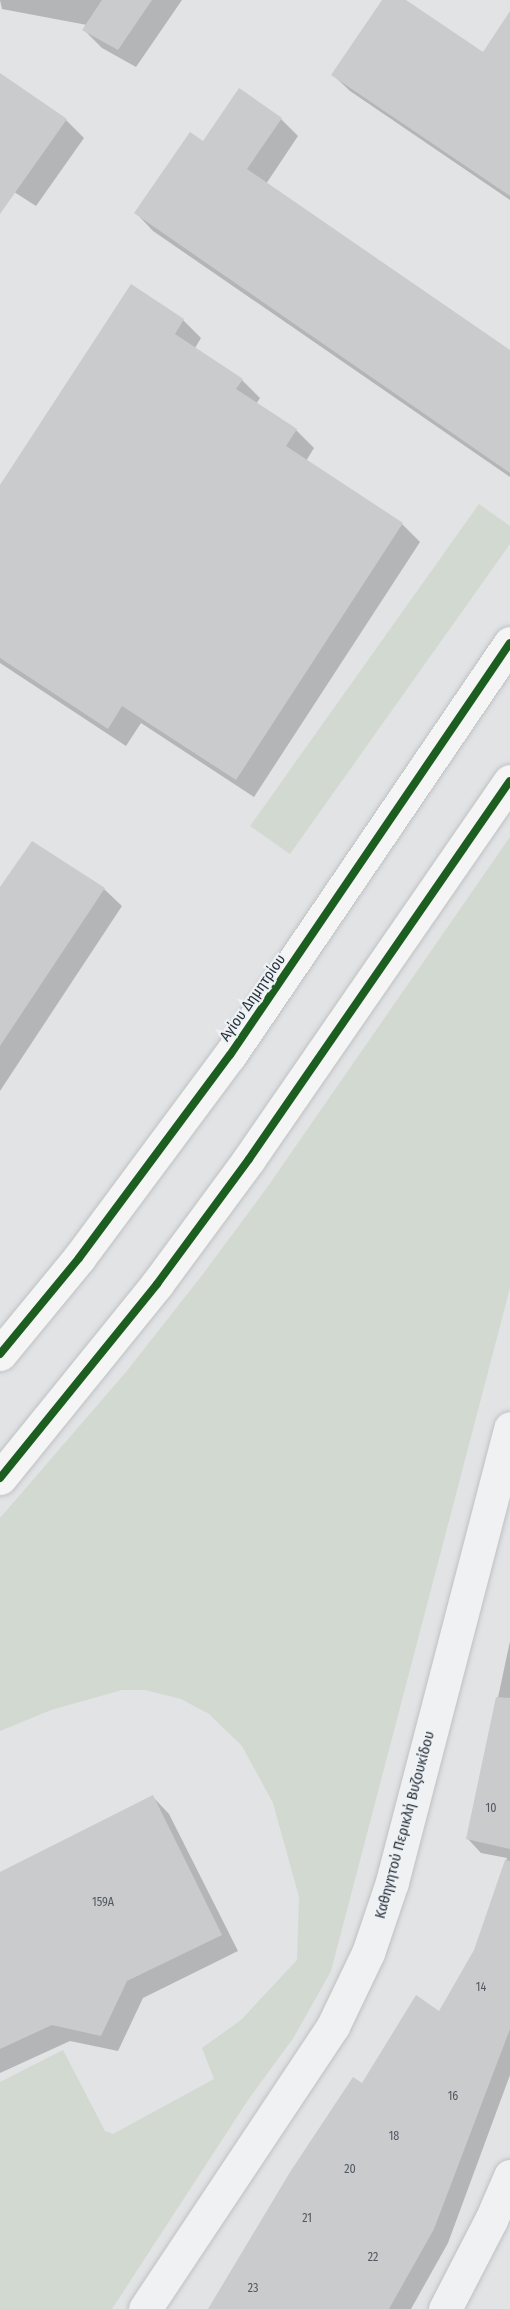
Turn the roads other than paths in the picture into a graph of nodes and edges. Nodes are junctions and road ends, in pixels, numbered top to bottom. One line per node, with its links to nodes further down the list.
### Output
1 (510, 643): 3 (main road, Αγίου Δημητρίου)
2 (510, 781): 5 (main road)
3 (0, 1354)
4 (510, 1428): 8 (street, Καθηγητού Περικλή Βυζουκίδου)
5 (0, 1478)
6 (510, 2176): 7 (street)
7 (501, 2225): 9 (street)
8 (145, 2309)
9 (445, 2309)

